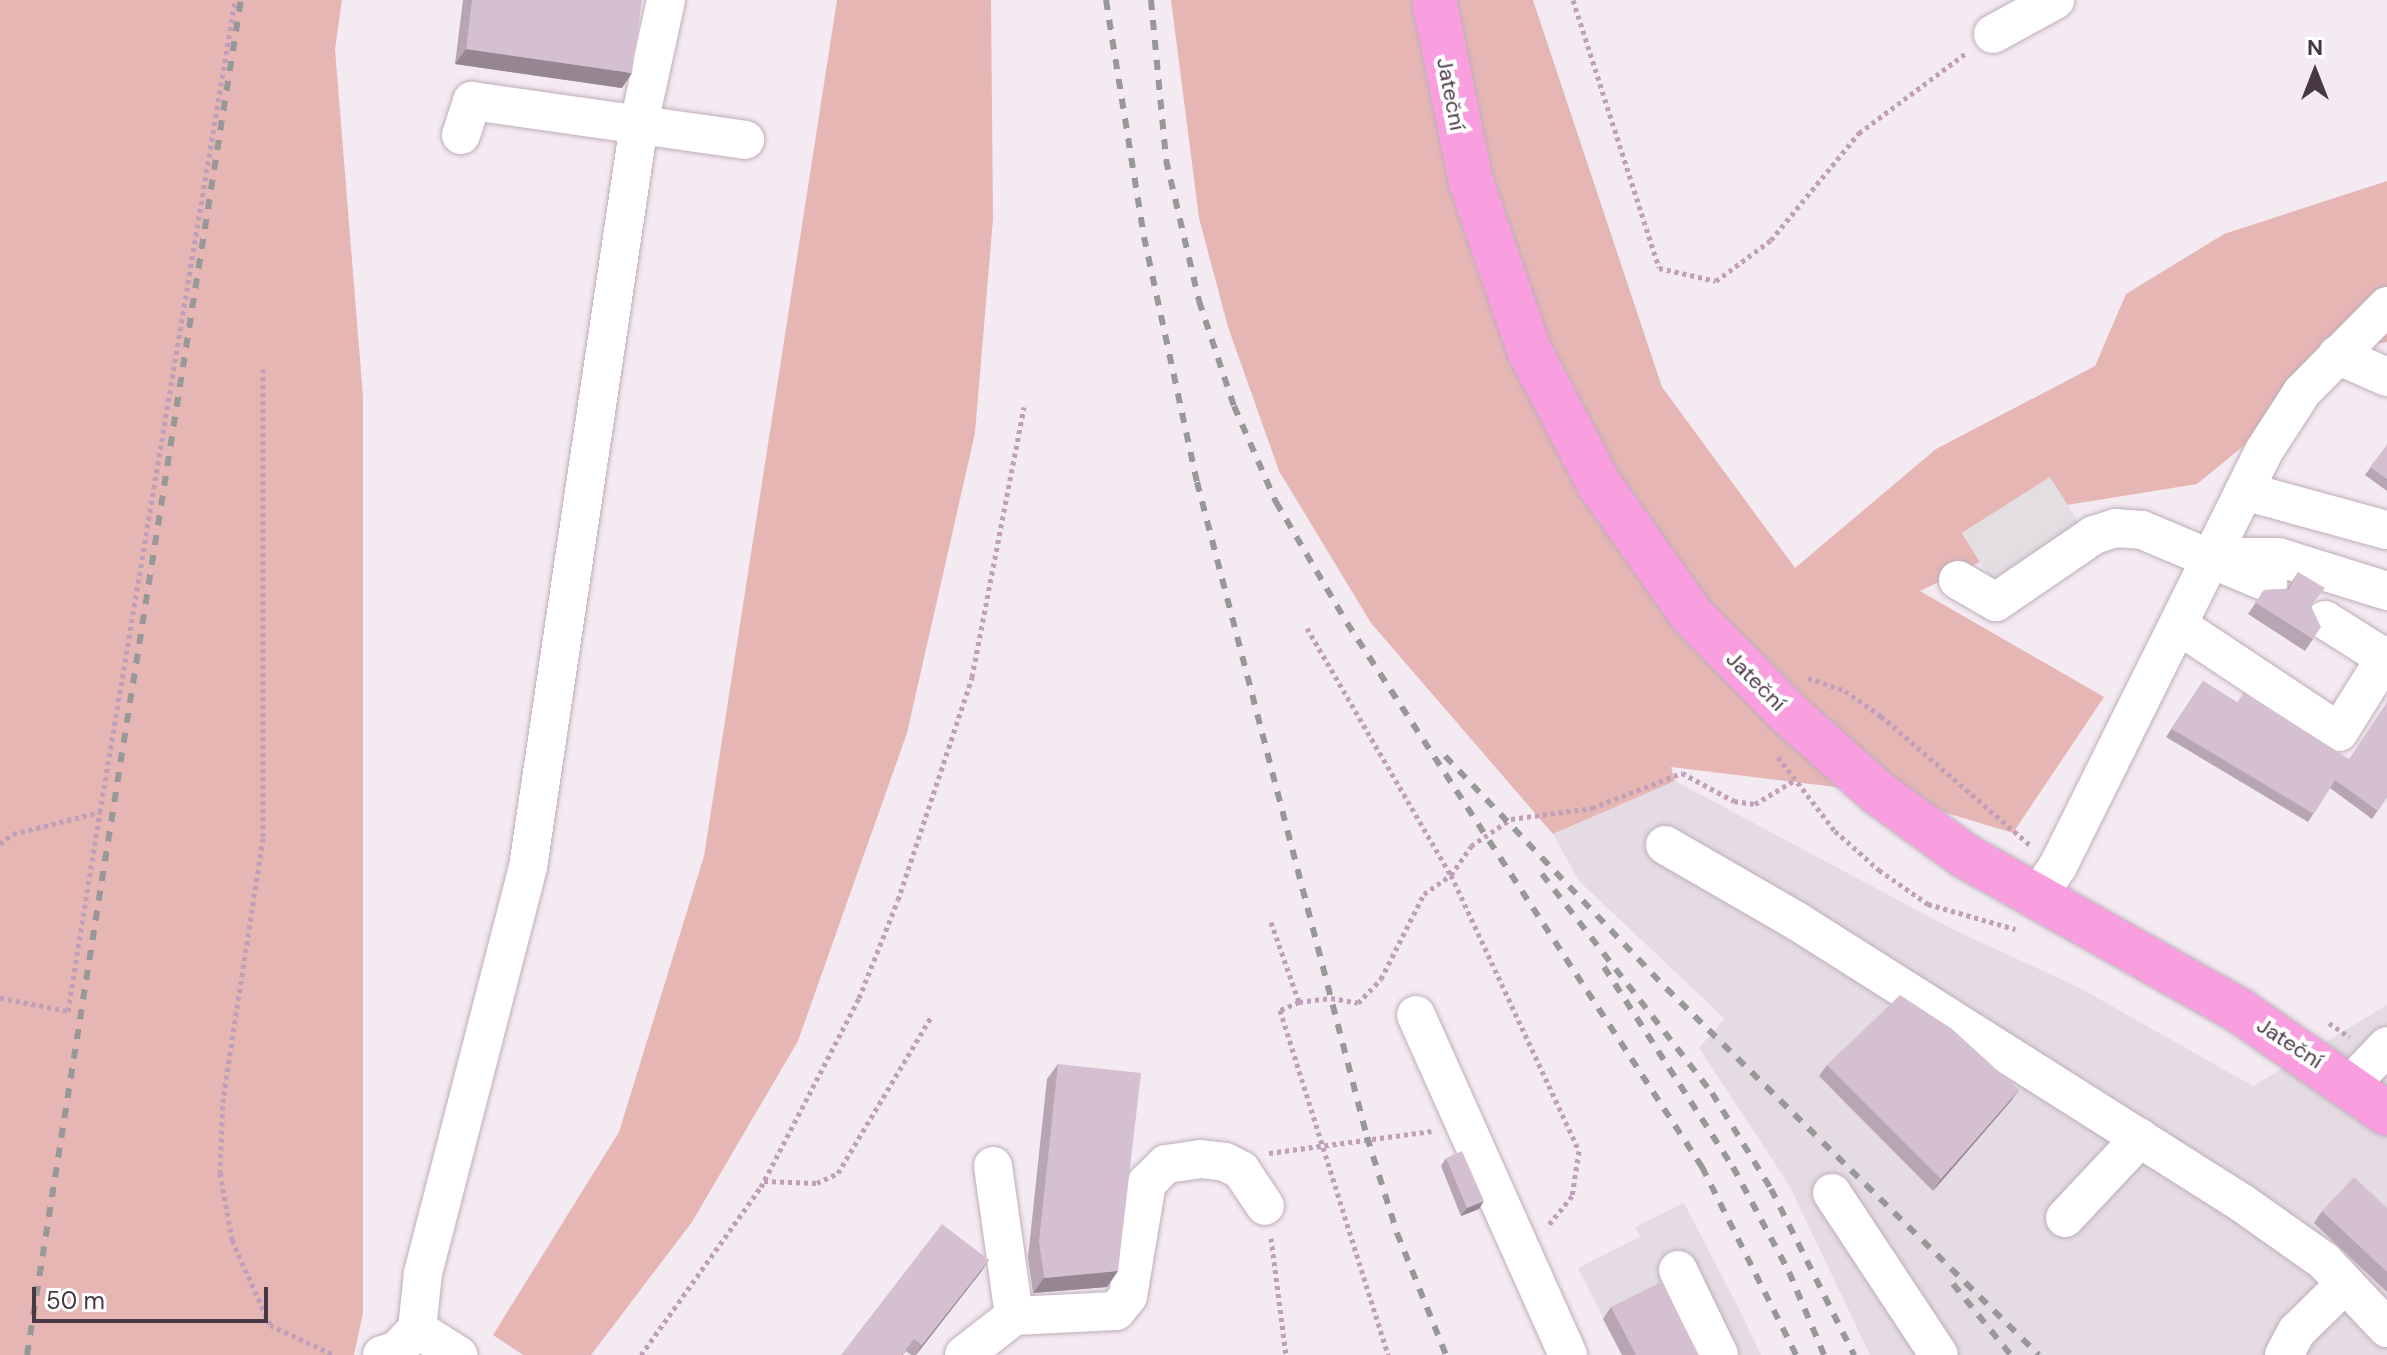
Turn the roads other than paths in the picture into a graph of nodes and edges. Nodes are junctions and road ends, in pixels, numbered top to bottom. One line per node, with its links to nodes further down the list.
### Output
1 (666, 0): 5 (lane)
2 (1434, 0): 21 (main road, Jateční)
3 (2055, 0): 4 (lane)
4 (1993, 34)
5 (639, 124): 6 (lane); 7 (lane); 34 (lane)
6 (461, 135)
7 (745, 140)
8 (2387, 306): 9 (lane)
9 (2337, 355): 10 (lane); 11 (lane)
10 (2387, 377)
11 (2244, 491): 12 (lane); 13 (lane)
12 (2387, 530)
13 (2210, 559): 14 (lane); 15 (lane); 16 (lane); 18 (lane)
14 (1958, 580)
15 (2268, 583)
16 (2387, 591)
17 (2325, 620): 19 (lane)
18 (2178, 625): 19 (lane); 21 (lane)
19 (2386, 657)
20 (1665, 845): 25 (lane)
21 (2048, 882): 23 (main road, Jateční)
22 (1416, 1015): 38 (lane)
23 (2372, 1062): 24 (main road, Jateční)
24 (2387, 1113)
25 (2140, 1138): 29 (lane); 31 (lane)
26 (993, 1166): 32 (lane)
27 (1832, 1193): 40 (lane)
28 (1265, 1206): 32 (lane)
29 (2065, 1218)
30 (1678, 1270): 39 (lane)
31 (2345, 1284): 33 (lane); 41 (lane)
32 (1014, 1316): 37 (lane)
33 (2387, 1328)
34 (417, 1329): 35 (lane); 36 (lane)
35 (382, 1355)
36 (458, 1355)
37 (964, 1355)
38 (1568, 1355)
39 (1719, 1355)
40 (1939, 1355)
41 (2284, 1355)

